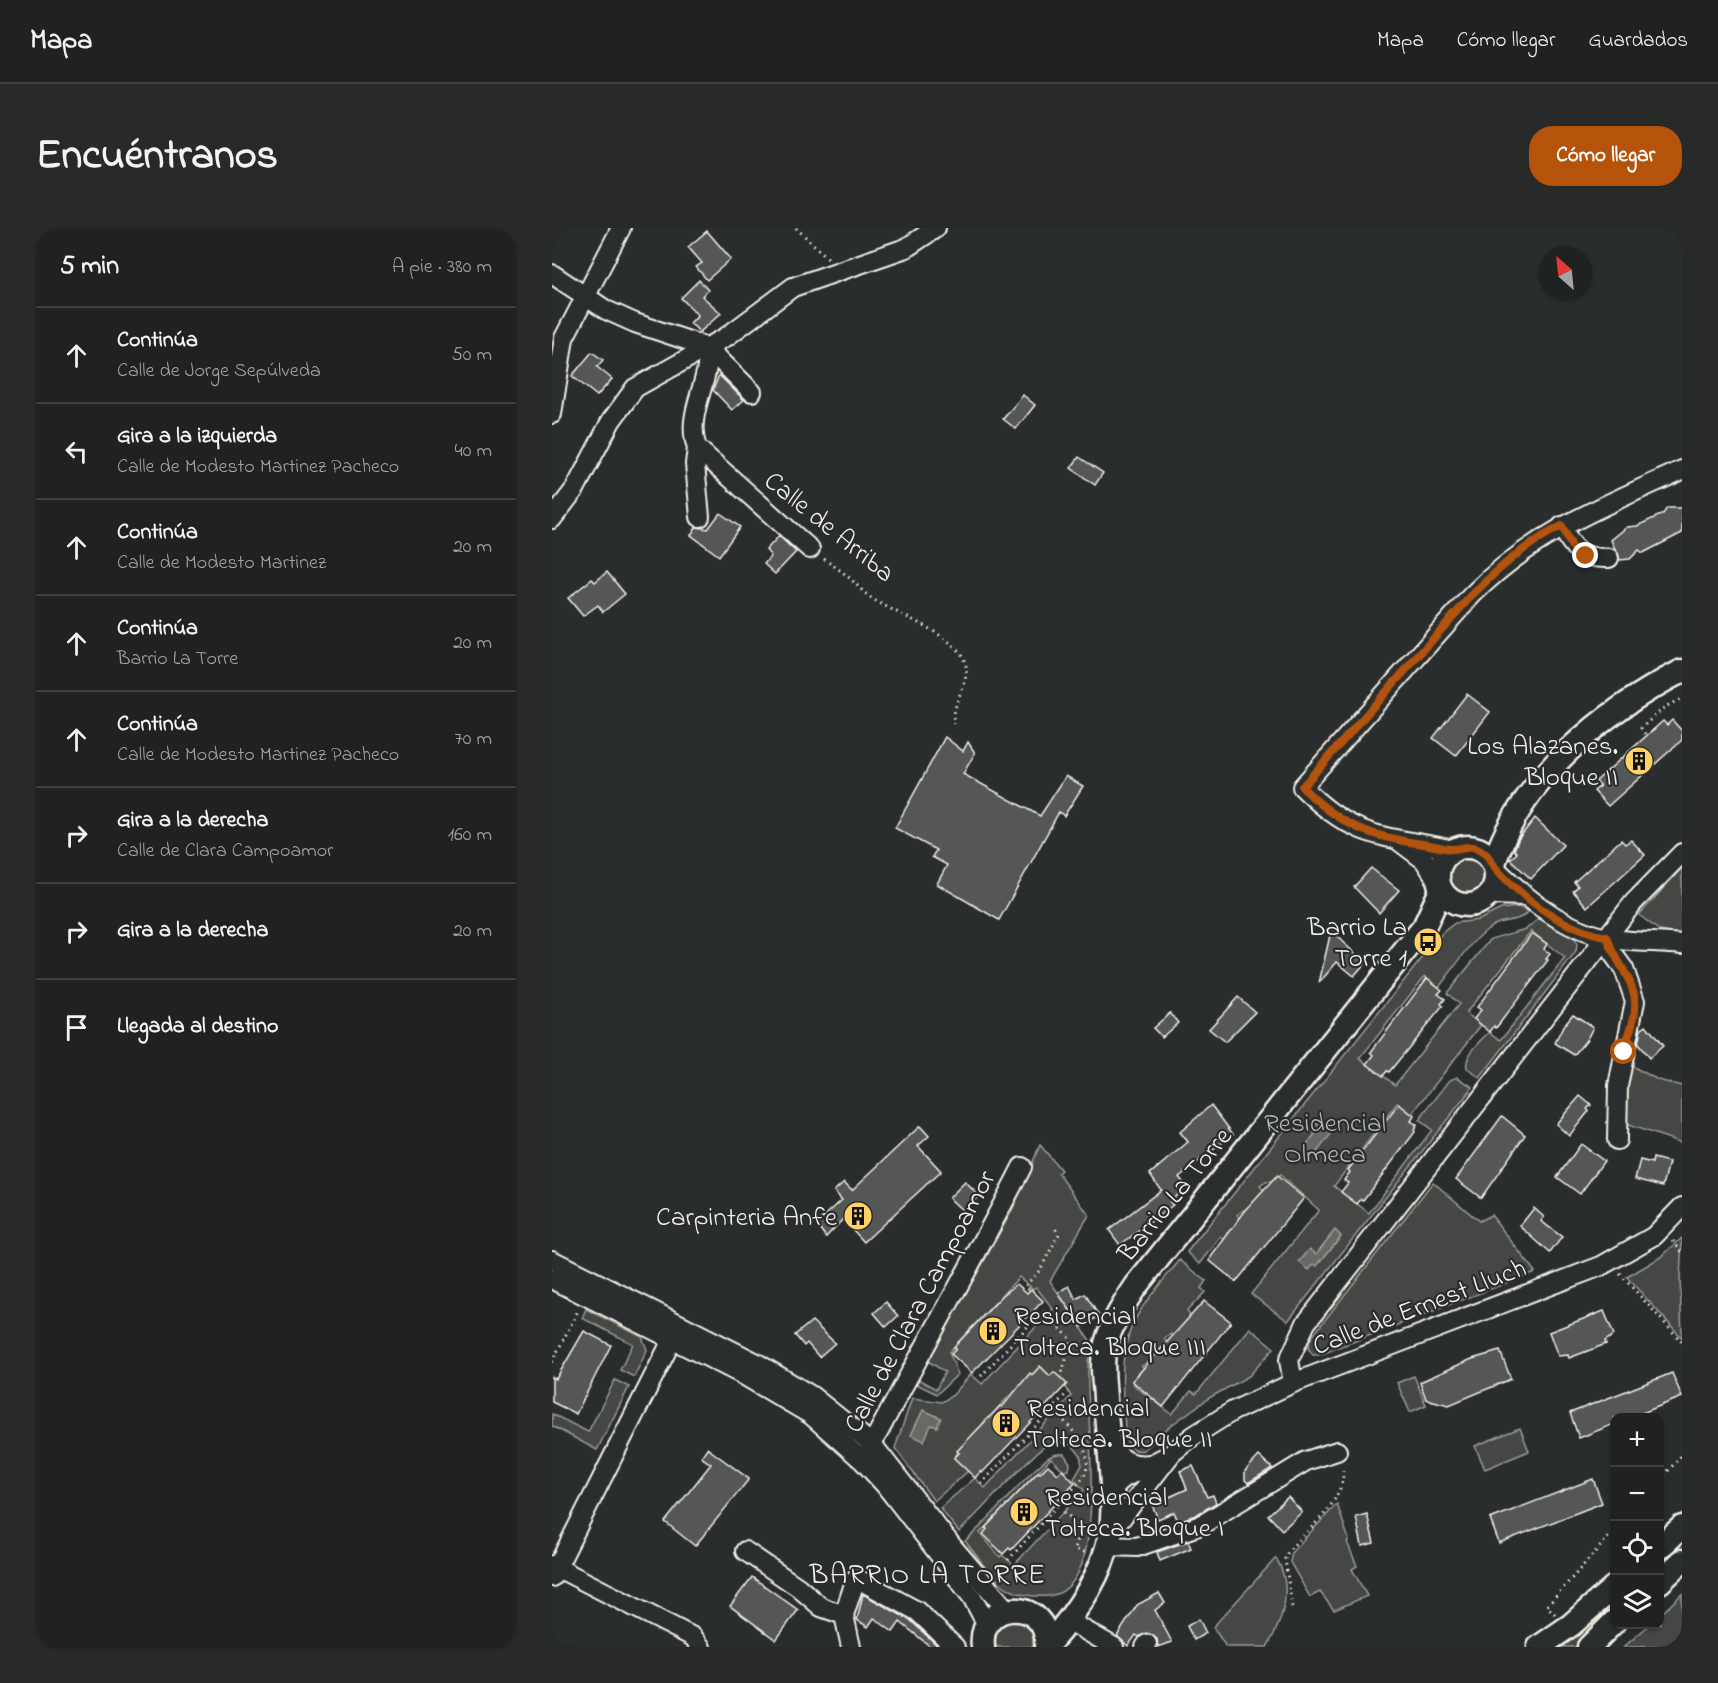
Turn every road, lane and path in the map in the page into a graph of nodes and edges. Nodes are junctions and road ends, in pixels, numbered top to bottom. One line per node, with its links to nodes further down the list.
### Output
1 (621, 228): 6 (street)
2 (796, 228): 4 (path)
3 (936, 228): 4 (street)
4 (840, 271): 7 (street)
5 (552, 273): 6 (street)
6 (585, 297): 7 (street); 9 (street)
7 (707, 347): 8 (street); 10 (street); 12 (street)
8 (752, 392)
9 (552, 414)
10 (697, 448): 13 (street); 15 (street, Calle de Arriba)
11 (1682, 470): 14 (street)
12 (556, 506)
13 (700, 517)
14 (1562, 526): 16 (street); 21 (street)
15 (810, 549): 19 (path, Calle de Arriba)
16 (1609, 558)
17 (1682, 671): 24 (main road)
18 (1682, 698): 20 (path)
19 (954, 724)
20 (1645, 734)
21 (1398, 841): 22 (street); 25 (street)
22 (1453, 850): 24 (main road); 25 (main road, Barrio La Torre)
23 (1682, 852): 30 (street)
24 (1489, 860): 26 (main road); 27 (street)
25 (1439, 886): 28 (main road); 29 (main road, Barrio La Torre)
26 (1490, 895): 27 (street); 28 (main road, Barrio La Torre)
27 (1524, 896): 30 (street)
28 (1463, 905): 29 (main road, Barrio La Torre)
29 (1424, 927): 52 (main road, Barrio La Torre)
30 (1607, 937): 31 (street); 32 (street); 48 (street)
31 (1682, 944)
32 (1617, 1140)
33 (1022, 1167): 51 (street, Calle de Clara Campoamor)
34 (1682, 1207): 48 (street, Calle de Ernest Lluch)
35 (1054, 1227): 41 (path)
36 (1673, 1241): 37 (path)
37 (1682, 1252)
38 (552, 1260): 51 (street)
39 (1620, 1274): 44 (path)
40 (552, 1279): 43 (street)
41 (1029, 1289)
42 (581, 1306): 45 (path)
43 (672, 1340): 55 (street); 69 (street)
44 (1682, 1342)
45 (552, 1362)
46 (981, 1376): 47 (path)
47 (1061, 1377)
48 (1293, 1383): 56 (street, Calle de Ernest Lluch)
49 (1068, 1392): 50 (path)
50 (1052, 1409): 58 (path); 67 (path)
51 (872, 1444): 55 (street, Calle de Clara Campoamor); 74 (street)
52 (1107, 1445): 56 (street); 59 (main road, Barrio La Torre)
53 (1337, 1451): 63 (street); 73 (path)
54 (1682, 1455): 57 (path)
55 (863, 1461): 79 (street)
56 (1151, 1471): 59 (street, Calle de Ernest Lluch); 63 (street, Calle de Ernest Lluch)
57 (1664, 1475)
58 (981, 1484)
59 (1111, 1489): 63 (main road, Barrio La Torre)
60 (1064, 1512): 66 (path)
61 (1682, 1527): 64 (main road)
62 (1610, 1535): 76 (path)
63 (1109, 1539): 71 (main road, Barrio La Torre)
64 (1664, 1543)
65 (745, 1551): 75 (street)
66 (1084, 1552)
67 (1008, 1560)
68 (1682, 1561): 70 (main road)
69 (554, 1570): 81 (street)
70 (1664, 1577)
71 (1092, 1582): 77 (main road, Barrio La Torre); 78 (main road, Barrio La Torre)
72 (1610, 1591): 87 (main road)
73 (1292, 1606)
74 (1007, 1610): 77 (main road); 79 (main road)
75 (844, 1615): 82 (street); 83 (street)
76 (1556, 1615)
77 (1036, 1618): 85 (main road, Barrio La Torre)
78 (1069, 1621): 85 (main road, Barrio La Torre); 86 (street)
79 (987, 1625): 84 (main road)
80 (1610, 1626): 88 (main road)
81 (694, 1644)
82 (851, 1647)
83 (955, 1647)
84 (982, 1647)
85 (1046, 1647)
86 (1114, 1647)
87 (1539, 1647)
88 (1589, 1647)

